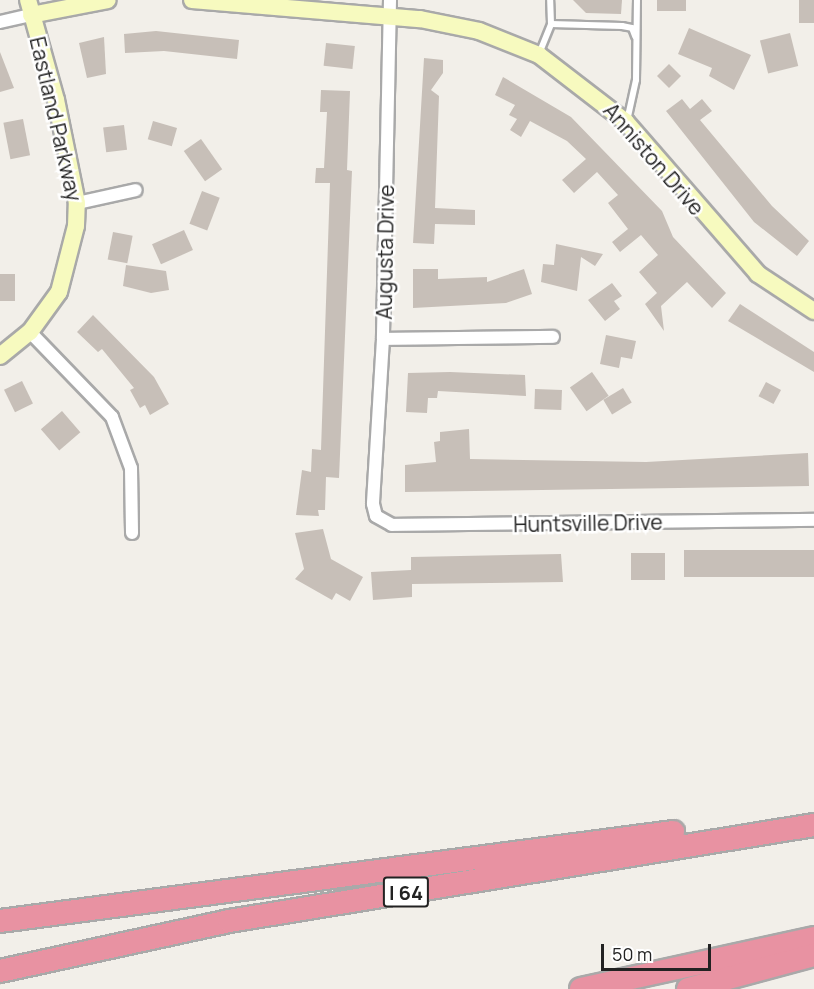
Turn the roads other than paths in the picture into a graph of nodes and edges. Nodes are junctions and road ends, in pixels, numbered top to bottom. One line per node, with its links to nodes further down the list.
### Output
1 (108, 0): 5 (street)
2 (192, 0): 6 (street, Anniston Drive)
3 (550, 0): 8 (lane)
4 (638, 0): 9 (lane)
5 (29, 7): 7 (street); 13 (street, Eastland Parkway)
6 (390, 8): 10 (street, Anniston Drive); 17 (street, Augusta Drive)
7 (0, 21)
8 (551, 24): 9 (lane); 10 (lane)
9 (637, 39): 11 (lane)
10 (539, 55): 11 (street, Anniston Drive)
11 (626, 122): 14 (street, Anniston Drive)
12 (136, 190): 13 (street)
13 (77, 203): 15 (street, Eastland Parkway)
14 (814, 310)
15 (30, 332): 18 (street, Eastland Parkway); 21 (street)
16 (553, 337): 17 (street)
17 (383, 339): 19 (street, Augusta Drive)
18 (0, 356)
19 (372, 504): 20 (street, Huntsville Drive)
20 (814, 520)
21 (132, 533)
22 (814, 813): 24 (highway)
23 (814, 825): 27 (highway, I 64)
24 (0, 921)
25 (814, 938): 28 (highway)
26 (814, 956): 29 (highway)
27 (0, 971)
28 (580, 989)
29 (688, 989)

